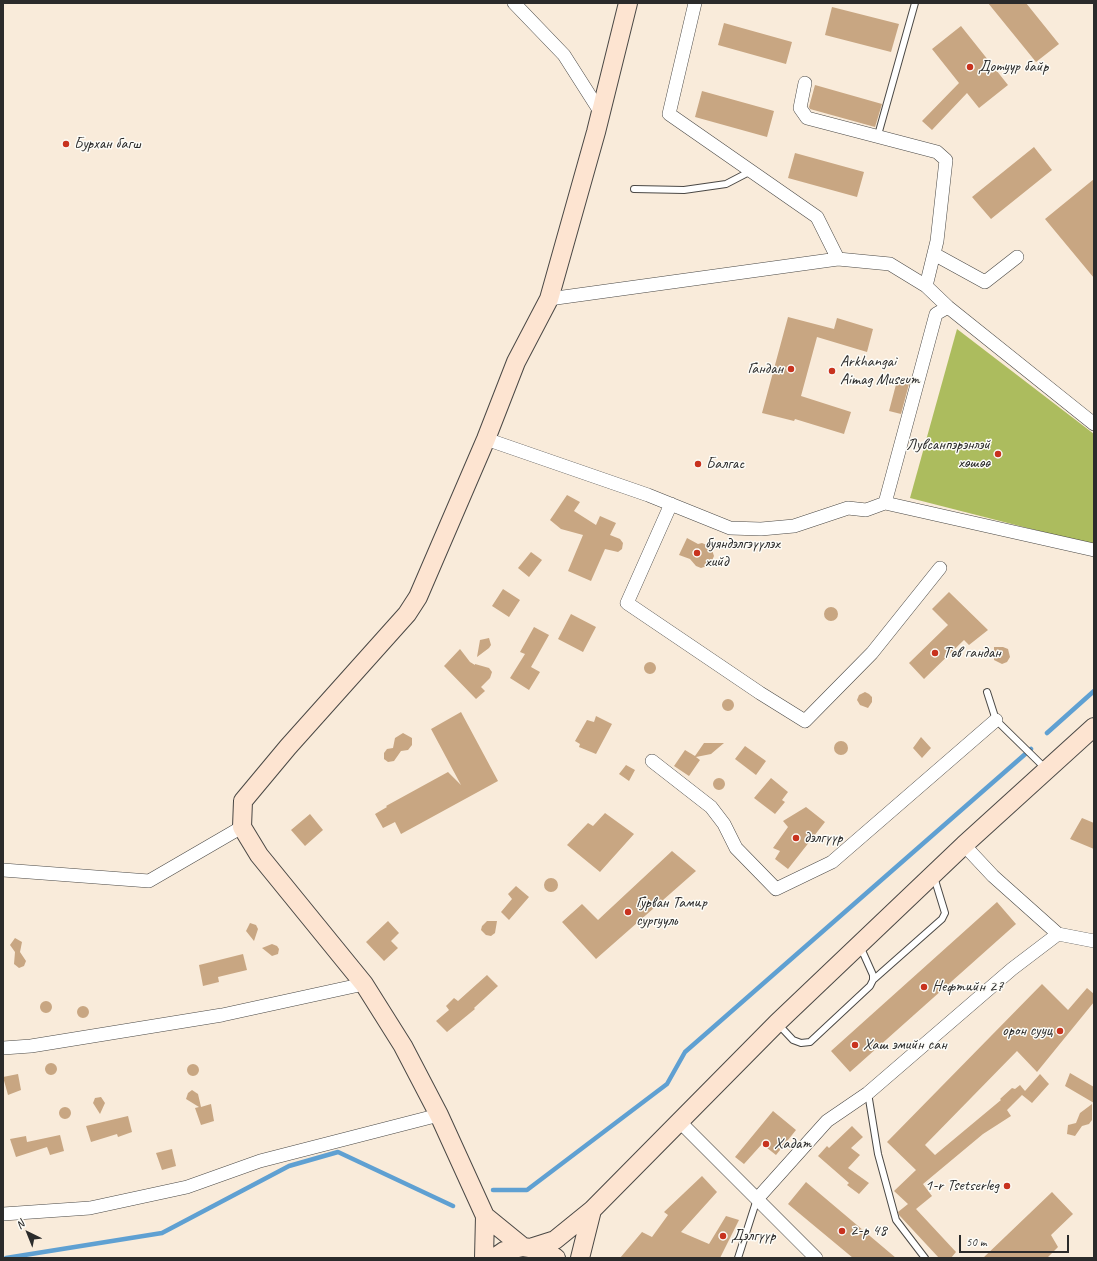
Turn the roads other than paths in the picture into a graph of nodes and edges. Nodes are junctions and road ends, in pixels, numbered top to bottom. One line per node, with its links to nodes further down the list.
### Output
1 (514, 3): 6 (street)
2 (628, 3): 6 (street)
3 (695, 3): 8 (street)
4 (914, 3): 7 (lane)
5 (804, 83): 7 (street)
6 (601, 113): 14 (street)
7 (878, 135): 10 (street)
8 (751, 171): 9 (lane); 12 (street)
9 (634, 189)
10 (934, 254): 11 (street); 13 (street)
11 (1017, 257)
12 (838, 259): 13 (street); 14 (street)
13 (926, 286): 15 (street)
14 (549, 299): 17 (street)
15 (948, 307): 16 (street); 18 (street)
16 (1094, 424)
17 (486, 439): 19 (street); 27 (street)
18 (885, 503): 19 (street); 20 (street)
19 (672, 504): 21 (street)
20 (1094, 550)
21 (940, 568)
22 (987, 692): 23 (lane)
23 (996, 720): 25 (street); 26 (lane)
24 (1094, 726): 26 (street)
25 (652, 761)
26 (1040, 764): 28 (street)
27 (242, 827): 29 (street); 35 (street)
28 (964, 845): 30 (street); 31 (street)
29 (3, 870)
30 (933, 875): 33 (street); 34 (lane)
31 (1058, 934): 32 (street); 38 (street)
32 (1094, 941)
33 (859, 945): 34 (lane); 36 (street)
34 (873, 980): 36 (lane)
35 (364, 984): 37 (street); 39 (street)
36 (777, 1023): 40 (street)
37 (3, 1048)
38 (868, 1093): 41 (street); 52 (lane)
39 (439, 1115): 43 (street); 44 (street)
40 (680, 1122): 41 (street); 42 (street)
41 (757, 1199): 50 (lane); 51 (street)
42 (592, 1210): 45 (street); 49 (street)
43 (3, 1214)
44 (485, 1216): 45 (street); 46 (street)
45 (528, 1247): 47 (street); 48 (street)
46 (484, 1258)
47 (494, 1258)
48 (556, 1258)
49 (580, 1258)
50 (738, 1258)
51 (816, 1258)
52 (925, 1258)

